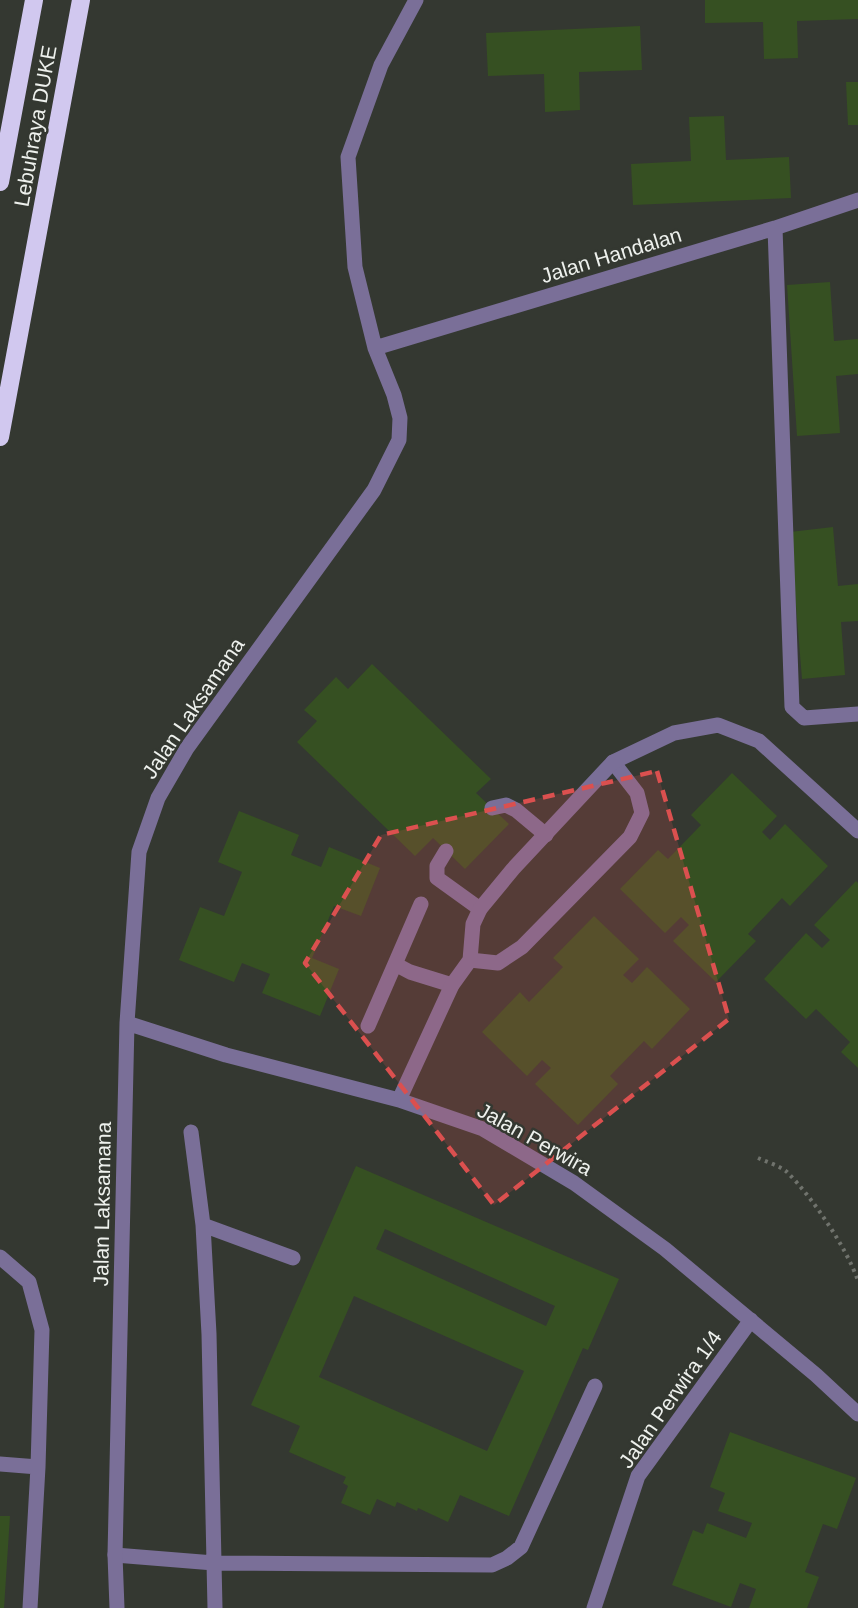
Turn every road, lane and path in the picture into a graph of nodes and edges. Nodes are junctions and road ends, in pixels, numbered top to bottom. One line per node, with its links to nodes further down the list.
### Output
1 (34, 0): 4 (highway, Lebuhraya DUKE)
2 (81, 0): 8 (highway, Lebuhraya DUKE)
3 (416, 0): 7 (street, Jalan Laksamana)
4 (0, 182)
5 (858, 200): 6 (street, Jalan Handalan)
6 (774, 228): 7 (street, Jalan Handalan); 9 (street)
7 (375, 348): 20 (street, Jalan Laksamana)
8 (0, 437)
9 (858, 714)
10 (613, 762): 12 (street); 13 (street); 17 (street)
11 (492, 808): 13 (street)
12 (858, 831)
13 (546, 835): 16 (street)
14 (446, 851): 16 (street)
15 (421, 904): 18 (street)
16 (480, 909): 17 (street)
17 (470, 960): 19 (street)
18 (395, 964): 19 (street); 21 (street)
19 (452, 985): 22 (street)
20 (127, 1023): 22 (street, Jalan Perwira); 34 (street, Jalan Laksamana)
21 (368, 1026)
22 (399, 1100): 29 (street, Jalan Perwira)
23 (191, 1132): 25 (street)
24 (758, 1158): 28 (path)
25 (203, 1225): 27 (street); 35 (street)
26 (0, 1257): 33 (street)
27 (293, 1258)
28 (858, 1281)
29 (751, 1320): 31 (street, Jalan Perwira); 39 (street, Jalan Perwira 1/4)
30 (595, 1386): 35 (street)
31 (858, 1414)
32 (0, 1464): 33 (street)
33 (38, 1467): 36 (street)
34 (115, 1555): 35 (street); 37 (street, Jalan Laksamana)
35 (214, 1563): 38 (street)
36 (30, 1608)
37 (117, 1608)
38 (215, 1608)
39 (594, 1608)

